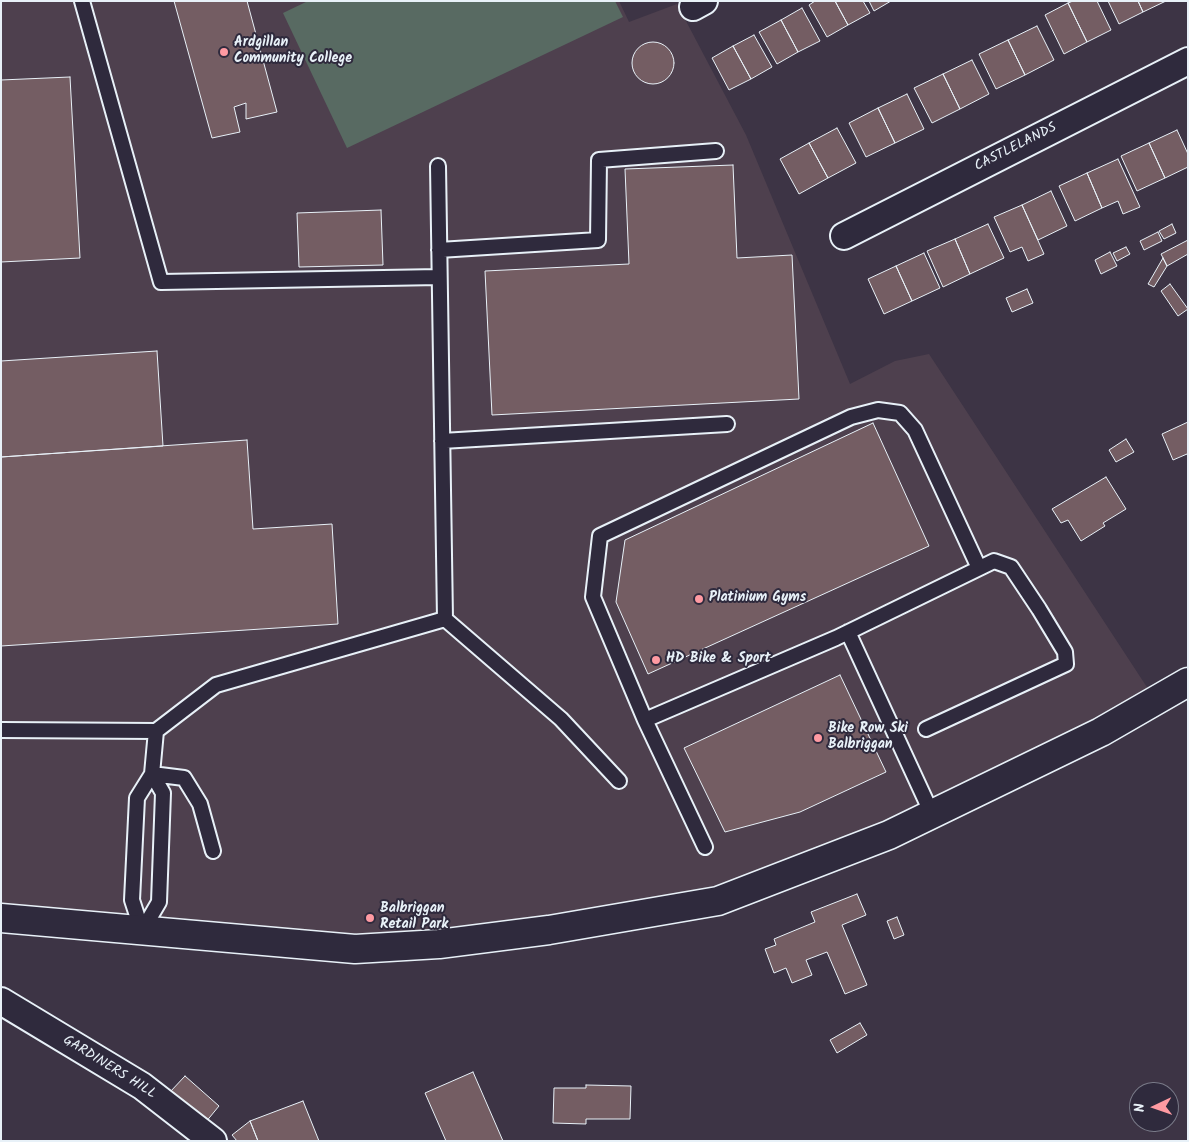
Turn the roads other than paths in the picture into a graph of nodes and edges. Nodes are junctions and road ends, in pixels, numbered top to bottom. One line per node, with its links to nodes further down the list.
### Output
1 (82, 1): 7 (lane)
2 (1188, 61): 5 (street, CASTLELANDS)
3 (716, 151): 6 (lane)
4 (438, 166): 6 (lane)
5 (844, 236)
6 (439, 250): 7 (lane)
7 (439, 277): 9 (lane)
8 (727, 424): 9 (lane)
9 (442, 442): 11 (lane)
10 (979, 568): 12 (lane); 14 (lane); 16 (lane)
11 (445, 619): 17 (lane); 19 (lane)
12 (848, 632): 14 (lane); 20 (lane)
13 (1188, 682): 20 (main road)
14 (645, 720): 21 (lane)
15 (1, 730): 17 (lane)
16 (926, 730)
17 (156, 731): 18 (lane)
18 (152, 774): 22 (lane); 24 (lane); 24 (lane)
19 (619, 781)
20 (932, 814): 24 (main road)
21 (704, 847)
22 (214, 851)
23 (1, 918): 24 (main road)
24 (142, 930)
25 (1, 1001): 26 (street, GARDINERS HILL)
26 (212, 1141)

